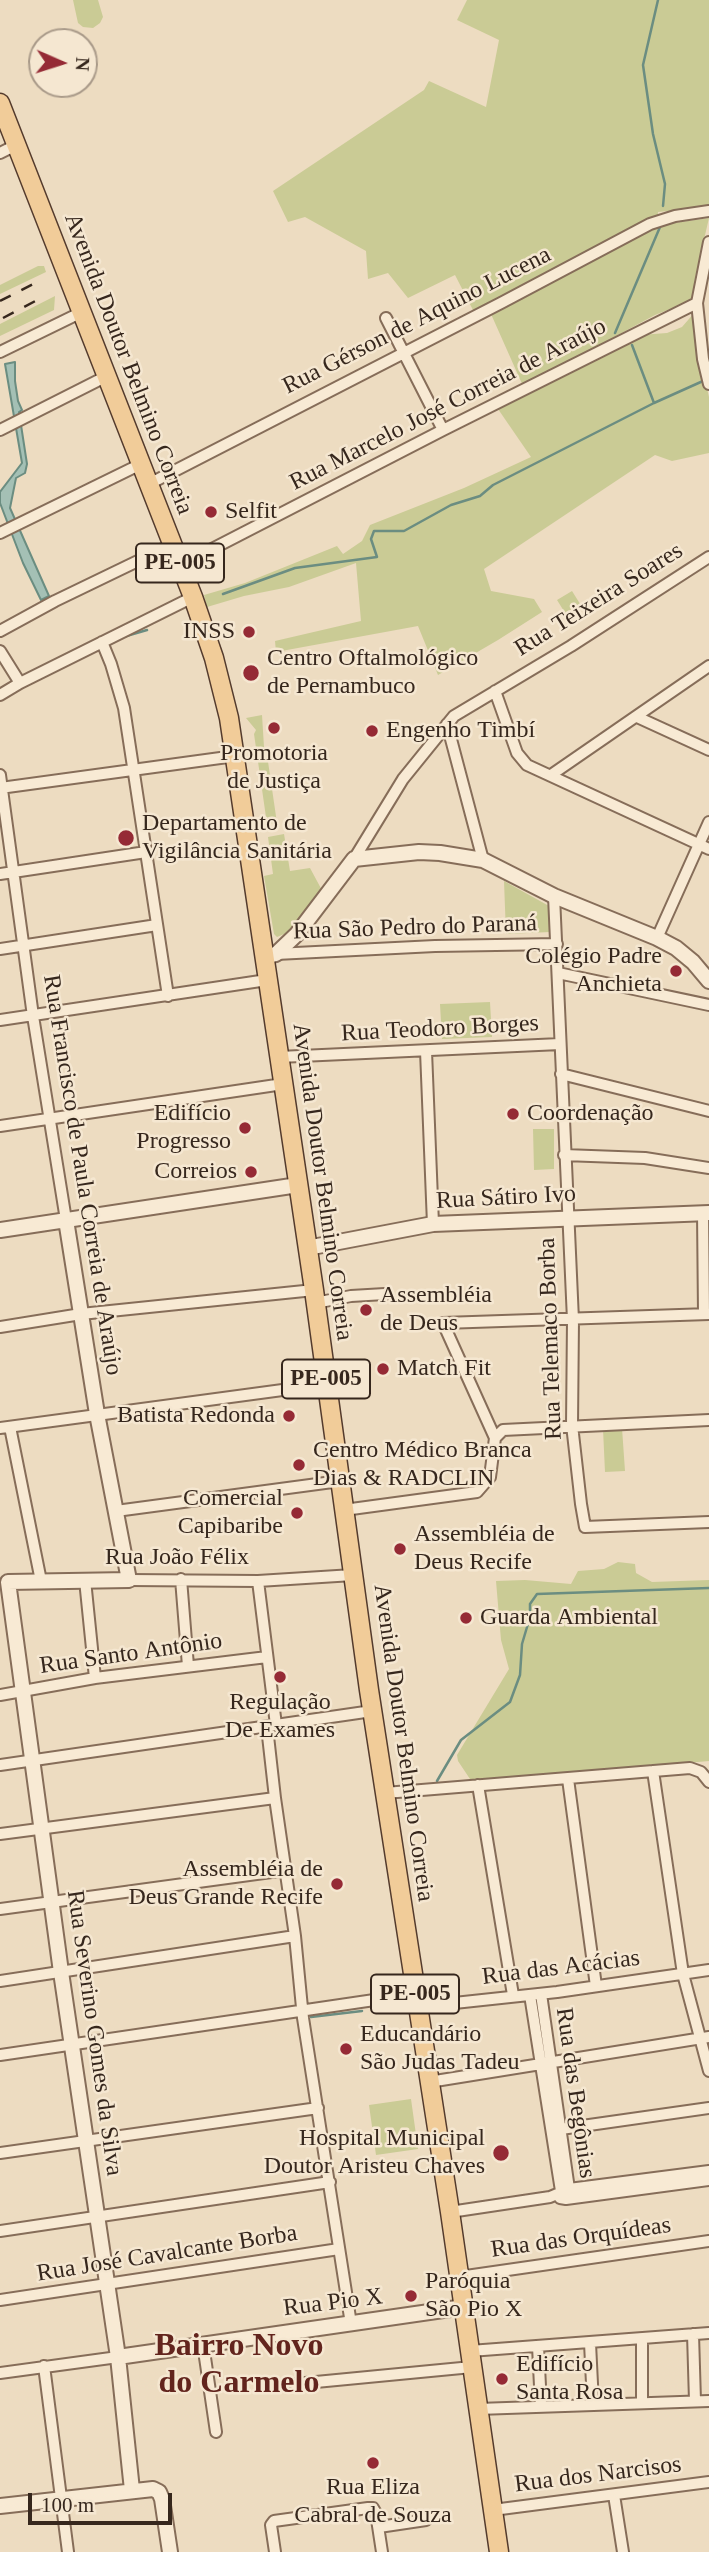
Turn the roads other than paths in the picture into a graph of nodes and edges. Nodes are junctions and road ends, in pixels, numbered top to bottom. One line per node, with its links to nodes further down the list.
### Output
1 (0, 103): 2 (main road, Avenida Doutor Belmino Correia / PE-005)
2 (8, 149): 6 (main road, Avenida Doutor Belmino Correia / PE-005)
3 (709, 211): 9 (street, Rua Gérson de Aquino Lucena)
4 (709, 242): 5 (street)
5 (697, 303): 10 (street); 14 (street, Rua Marcelo José Correia de Araújo)
6 (82, 312): 8 (street); 11 (main road, Avenida Doutor Belmino Correia / PE-005)
7 (387, 318): 9 (street)
8 (0, 352)
9 (404, 353): 14 (street); 16 (street, Rua Gérson de Aquino Lucena)
10 (706, 359): 12 (street)
11 (107, 376): 13 (street); 15 (main road, Avenida Doutor Belmino Correia / PE-005)
12 (709, 384)
13 (0, 430)
14 (443, 430): 20 (street, Rua Marcelo José Correia de Araújo)
15 (141, 464): 16 (main road, Avenida Doutor Belmino Correia / PE-005); 17 (street)
16 (149, 484): 18 (main road, Avenida Doutor Belmino Correia / PE-005)
17 (8, 529)
18 (173, 544): 20 (main road, Avenida Doutor Belmino Correia / PE-005); 22 (street)
19 (709, 557): 27 (street, Rua Teixeira Soares)
20 (181, 565): 21 (main road, Avenida Doutor Belmino Correia / PE-005)
21 (193, 597): 23 (street); 32 (main road, Avenida Doutor Belmino Correia / PE-005)
22 (0, 631)
23 (102, 642): 26 (street); 33 (street)
24 (0, 651): 26 (street)
25 (709, 666): 29 (street)
26 (20, 683): 28 (street)
27 (495, 691): 30 (street, Rua Teixeira Soares); 35 (street)
28 (0, 695)
29 (637, 717): 31 (street); 35 (street)
30 (447, 724): 40 (street, Rua Teixeira Soares); 41 (street)
31 (709, 750)
32 (235, 756): 33 (street); 50 (main road, Avenida Doutor Belmino Correia / PE-005)
33 (134, 771): 36 (street); 39 (street)
34 (0, 775): 36 (street, Rua Francisco de Paula Correia de Araújo)
35 (551, 775): 38 (street)
36 (1, 788): 42 (street, Rua Francisco de Paula Correia de Araújo)
37 (709, 822): 38 (street)
38 (704, 847): 46 (street)
39 (146, 852): 42 (street); 45 (street)
40 (355, 859): 41 (street); 50 (street, Rua Teixeira Soares)
41 (483, 860): 44 (street)
42 (14, 872): 43 (street); 48 (street, Rua Francisco de Paula Correia de Araújo)
43 (0, 874)
44 (554, 896): 46 (street); 47 (street, Rua Telemaco Borba)
45 (157, 925): 48 (street); 54 (street)
46 (657, 939): 53 (street)
47 (557, 944): 50 (street, Rua São Pedro do Paraná); 51 (street, Rua Telemaco Borba)
48 (24, 945): 49 (street); 56 (street, Rua Francisco de Paula Correia de Araújo)
49 (0, 949)
50 (270, 956): 52 (main road, Avenida Doutor Belmino Correia / PE-005)
51 (558, 973): 55 (street); 58 (street, Rua Telemaco Borba)
52 (267, 980): 54 (street); 60 (main road, Avenida Doutor Belmino Correia / PE-005)
53 (709, 981)
54 (168, 996): 56 (street)
55 (709, 1005)
56 (33, 1016): 57 (street); 64 (street, Rua Francisco de Paula Correia de Araújo)
57 (0, 1020)
58 (560, 1044): 59 (street, Rua Teodoro Borges); 61 (street, Rua Telemaco Borba)
59 (426, 1051): 60 (street, Rua Teodoro Borges); 72 (street)
60 (279, 1057): 62 (main road, Avenida Doutor Belmino Correia / PE-005)
61 (561, 1073): 63 (street); 66 (street, Rua Telemaco Borba)
62 (283, 1084): 64 (street); 68 (main road, Avenida Doutor Belmino Correia / PE-005)
63 (709, 1111)
64 (50, 1118): 65 (street); 71 (street, Rua Francisco de Paula Correia de Araújo)
65 (0, 1126)
66 (564, 1155): 67 (street); 70 (street, Rua Telemaco Borba)
67 (709, 1168)
68 (298, 1185): 71 (street); 74 (main road, Avenida Doutor Belmino Correia / PE-005)
69 (706, 1213): 70 (street, Rua Sátiro Ivo); 78 (street)
70 (568, 1217): 72 (street, Rua Sátiro Ivo); 79 (street, Rua Telemaco Borba)
71 (66, 1220): 73 (street); 77 (street, Rua Francisco de Paula Correia de Araújo)
72 (433, 1224): 74 (street, Rua Sátiro Ivo)
73 (0, 1230)
74 (307, 1248): 76 (main road, Avenida Doutor Belmino Correia / PE-005)
75 (385, 1294): 76 (street)
76 (314, 1296): 77 (street); 81 (main road, Avenida Doutor Belmino Correia / PE-005)
77 (81, 1314): 80 (street); 82 (street, Rua Francisco de Paula Correia de Araújo)
78 (706, 1314): 79 (street)
79 (573, 1320): 84 (street, Rua Telemaco Borba); 86 (street)
80 (0, 1327)
81 (327, 1384): 82 (street); 87 (main road, Avenida Doutor Belmino Correia / PE-005)
82 (97, 1414): 85 (street); 89 (street, Rua Francisco de Paula Correia de Araújo)
83 (709, 1420): 84 (street)
84 (572, 1425): 86 (street); 90 (street, Rua Telemaco Borba)
85 (5, 1428): 96 (street)
86 (495, 1438): 88 (street)
87 (340, 1481): 88 (main road, Avenida Doutor Belmino Correia / PE-005); 89 (street)
88 (344, 1510): 91 (main road, Avenida Doutor Belmino Correia / PE-005)
89 (116, 1511): 94 (street, Rua Francisco de Paula Correia de Araújo)
90 (709, 1522)
91 (353, 1575): 97 (street, Rua João Félix); 103 (main road, Avenida Doutor Belmino Correia / PE-005)
92 (181, 1579): 94 (street, Rua João Félix); 97 (street, Rua João Félix); 99 (street)
93 (86, 1580): 94 (street, Rua João Félix); 96 (street, Rua João Félix); 100 (street)
94 (129, 1580)
95 (4, 1581): 96 (street, Rua João Félix); 101 (street, Rua Severino Gomes da Silva)
96 (41, 1581)
97 (258, 1581): 98 (street)
98 (267, 1657): 99 (street, Rua Santo Antônio); 104 (street)
99 (188, 1666): 100 (street, Rua Santo Antônio)
100 (95, 1678): 101 (street, Rua Santo Antônio)
101 (22, 1691): 102 (street, Rua Santo Antônio); 105 (street, Rua Severino Gomes da Silva)
102 (0, 1695)
103 (372, 1711): 104 (street); 111 (main road, Avenida Doutor Belmino Correia / PE-005)
104 (272, 1726): 105 (street); 112 (street)
105 (34, 1761): 106 (street); 113 (street, Rua Severino Gomes da Silva)
106 (0, 1765)
107 (653, 1771): 108 (street); 109 (street); 121 (street)
108 (568, 1779): 110 (street); 123 (street)
109 (709, 1782)
110 (478, 1785): 111 (street); 125 (street)
111 (385, 1793): 126 (main road, Avenida Doutor Belmino Correia / PE-005)
112 (275, 1798): 113 (street); 115 (street)
113 (42, 1828): 114 (street); 116 (street, Rua Severino Gomes da Silva)
114 (0, 1834)
115 (286, 1870): 116 (street); 118 (street)
116 (52, 1902): 117 (street); 120 (street, Rua Severino Gomes da Silva)
117 (0, 1909)
118 (295, 1936): 120 (street); 127 (street)
119 (709, 1970): 121 (street, Rua das Acácias)
120 (61, 1972): 122 (street); 129 (street, Rua Severino Gomes da Silva)
121 (683, 1975): 123 (street, Rua das Acácias); 128 (street)
122 (0, 1981)
123 (596, 1986): 124 (street, Rua das Acácias)
124 (535, 1994): 125 (street, Rua das Acácias); 131 (street, Rua das Begônias)
125 (513, 1995): 126 (street, Rua das Acácias)
126 (416, 2001): 127 (street, Rua das Acácias); 133 (main road, Avenida Doutor Belmino Correia / PE-005)
127 (302, 2011): 129 (street, Rua das Acácias); 134 (street)
128 (705, 2038): 131 (street); 132 (street)
129 (73, 2044): 130 (street, Rua das Acácias); 137 (street, Rua Severino Gomes da Silva)
130 (0, 2055)
131 (546, 2064): 133 (street); 136 (street, Rua das Begônias); 142 (street, Rua das Begônias)
132 (709, 2071)
133 (429, 2082): 143 (main road, Avenida Doutor Belmino Correia / PE-005)
134 (318, 2108): 137 (street); 141 (street)
135 (709, 2108): 136 (street)
136 (561, 2129): 142 (street, Rua das Begônias)
137 (86, 2141): 138 (street); 144 (street, Rua Severino Gomes da Silva)
138 (0, 2153)
139 (709, 2171): 142 (street)
140 (709, 2180): 142 (street)
141 (330, 2182): 144 (street); 147 (street)
142 (565, 2193): 143 (street)
143 (450, 2212): 148 (main road, Avenida Doutor Belmino Correia / PE-005)
144 (97, 2216): 145 (street); 149 (street, Rua Severino Gomes da Silva)
145 (0, 2231)
146 (709, 2241): 148 (street, Rua das Orquídeas)
147 (339, 2249): 149 (street, Rua José Cavalcante Borba); 152 (street)
148 (459, 2277): 151 (main road, Avenida Doutor Belmino Correia / PE-005)
149 (107, 2284): 150 (street, Rua José Cavalcante Borba); 159 (street, Rua Severino Gomes da Silva)
150 (0, 2300)
151 (464, 2307): 152 (street, Rua Pio X); 160 (main road, Avenida Doutor Belmino Correia / PE-005)
152 (351, 2324): 157 (street, Rua Pio X)
153 (709, 2333): 154 (street)
154 (693, 2334): 155 (street); 164 (street)
155 (642, 2339): 156 (street); 166 (street)
156 (590, 2343): 158 (street); 167 (street)
157 (203, 2344): 159 (street, Rua Pio X); 170 (street)
158 (538, 2346): 160 (street); 168 (street)
159 (118, 2357): 161 (street, Rua Pio X); 172 (street, Rua Severino Gomes da Silva)
160 (471, 2359): 163 (street); 169 (main road, Avenida Doutor Belmino Correia / PE-005)
161 (44, 2366): 162 (street, Rua Pio X); 174 (street)
162 (0, 2372)
163 (295, 2384)
164 (695, 2401): 165 (street); 166 (street)
165 (709, 2401)
166 (642, 2402): 167 (street)
167 (593, 2404): 168 (street)
168 (541, 2406): 169 (street)
169 (478, 2409): 176 (main road, Avenida Doutor Belmino Correia / PE-005)
170 (216, 2432)
171 (709, 2482): 173 (street, Rua dos Narcisos)
172 (132, 2490): 174 (street); 180 (street)
173 (614, 2494): 176 (street, Rua dos Narcisos); 184 (street)
174 (61, 2499): 175 (street); 179 (street)
175 (0, 2506)
176 (493, 2510): 183 (main road, Avenida Doutor Belmino Correia / PE-005)
177 (426, 2520): 178 (street)
178 (379, 2527): 181 (street); 182 (street)
179 (68, 2552)
180 (170, 2552)
181 (275, 2552)
182 (382, 2552)
183 (499, 2552)
184 (623, 2552)

